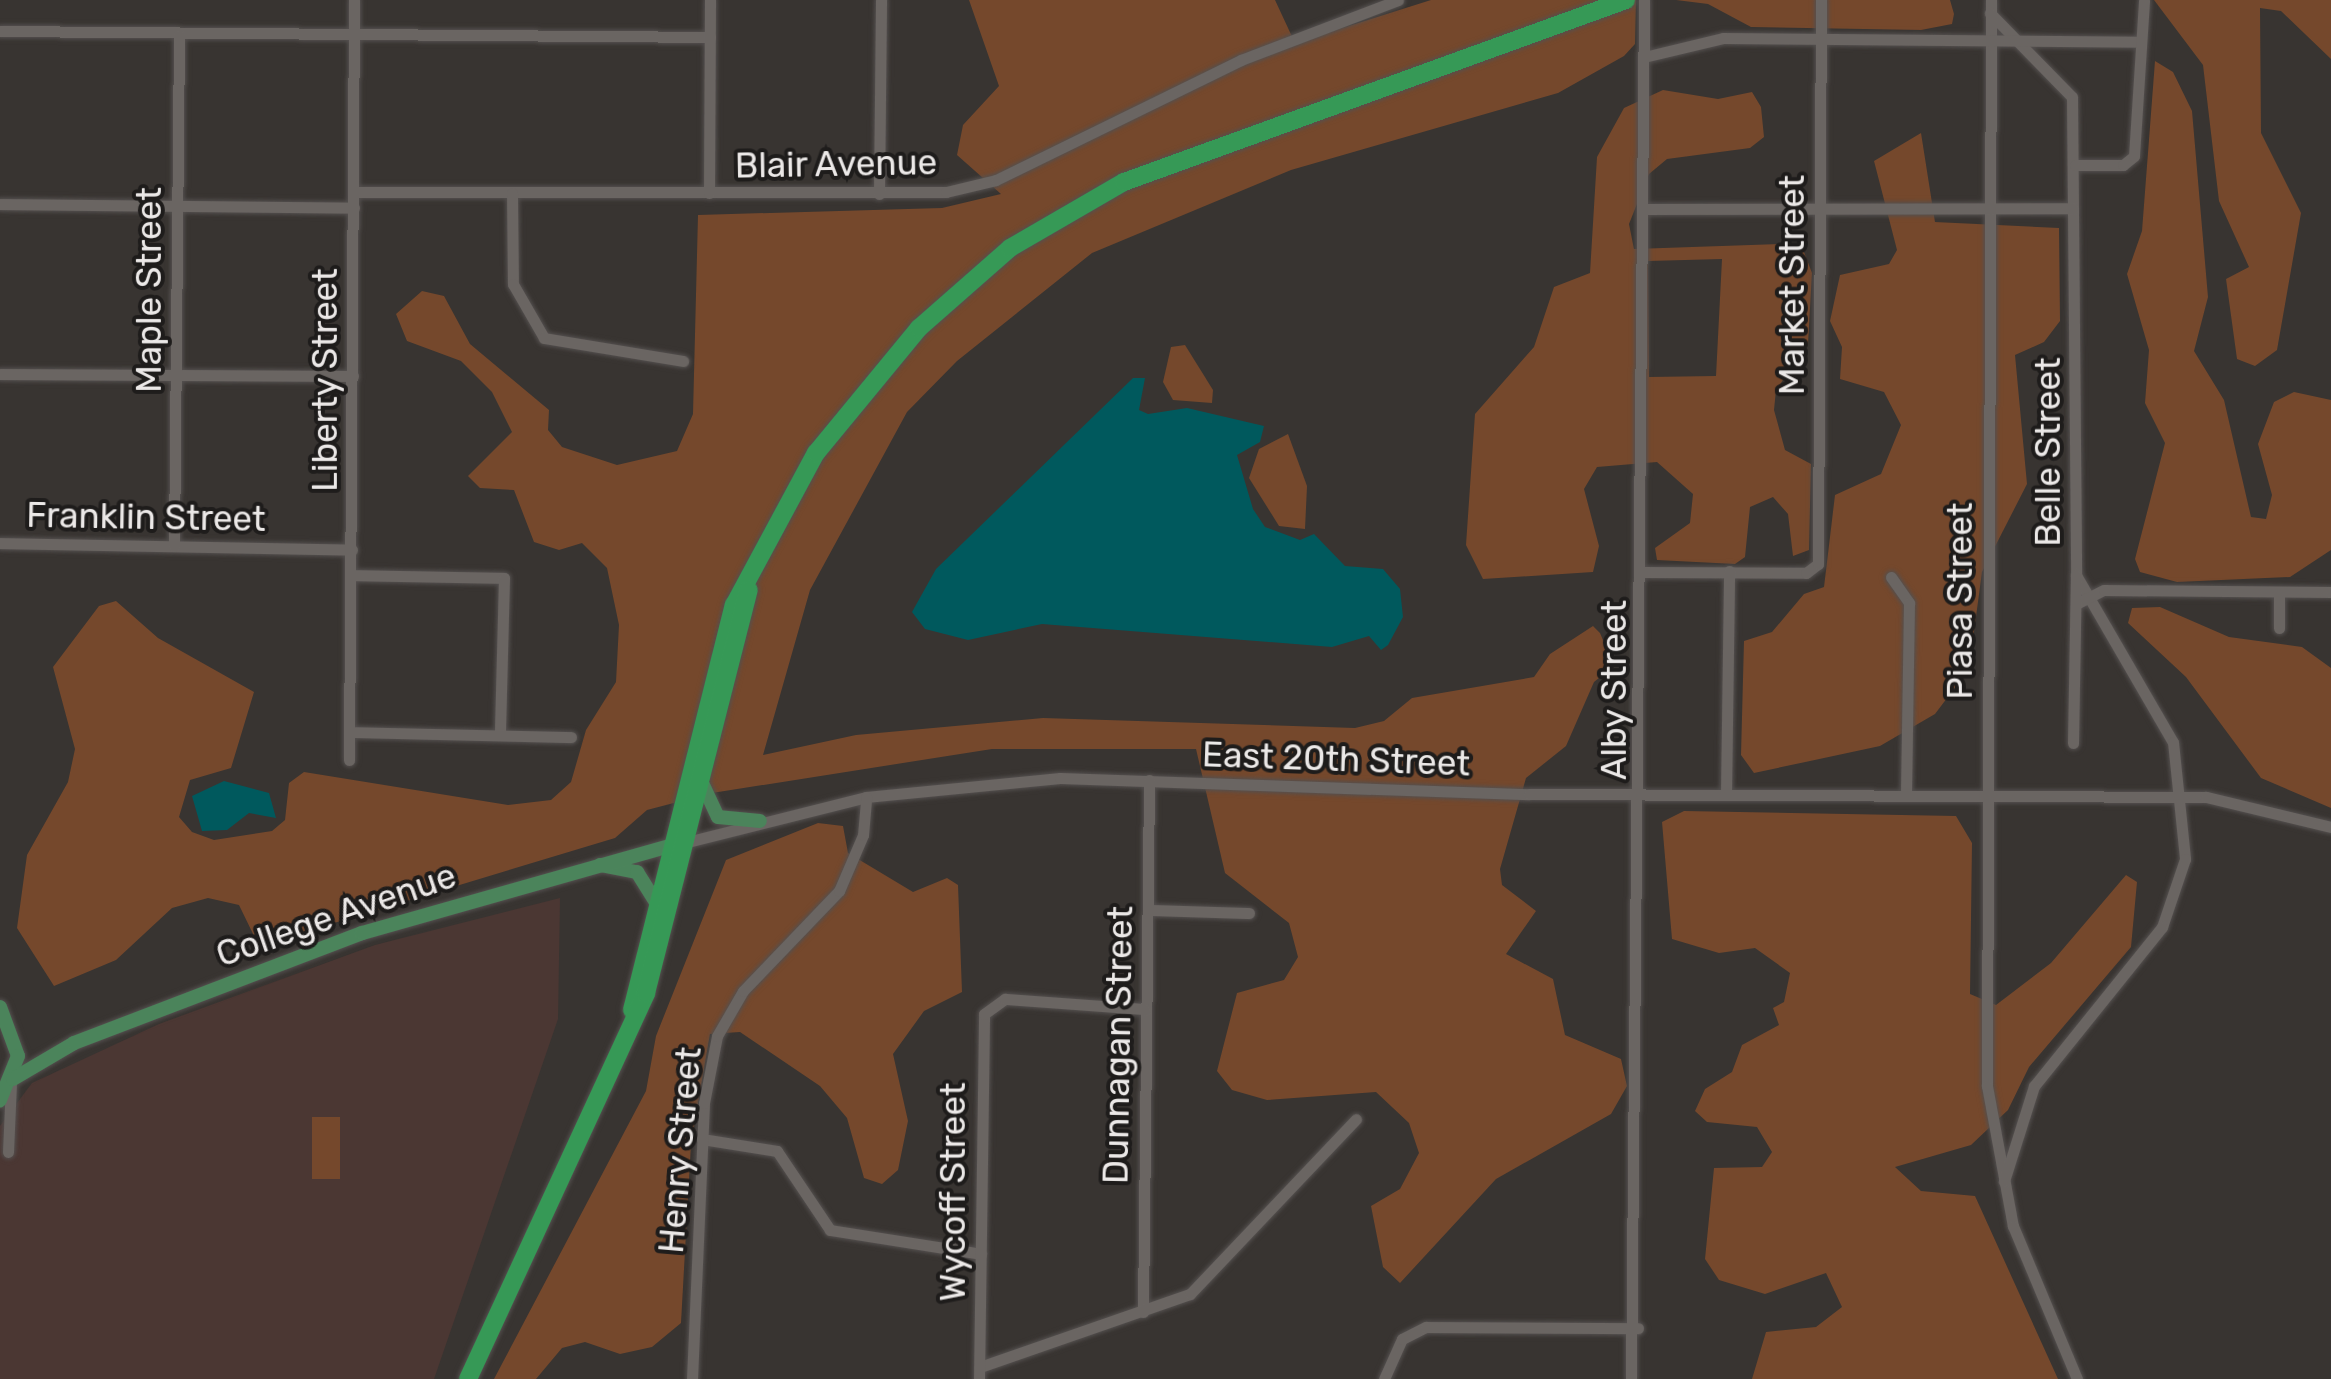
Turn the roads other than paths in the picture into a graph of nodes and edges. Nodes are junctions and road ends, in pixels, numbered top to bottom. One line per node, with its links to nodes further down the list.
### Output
1 (354, 0): 12 (street, Liberty Street)
2 (710, 0): 13 (street)
3 (881, 0): 24 (street)
4 (1398, 0): 24 (street, Blair Avenue)
5 (1644, 0): 18 (street, Alby Street)
6 (1821, 0): 14 (street, Market Street)
7 (2144, 0): 17 (street)
8 (1618, 4): 44 (highway)
9 (1991, 7): 15 (street, Piasa Street); 16 (street, Belle Street)
10 (0, 31): 11 (street)
11 (179, 35): 12 (street); 25 (street, Maple Street)
12 (354, 36): 13 (street); 21 (street, Liberty Street)
13 (710, 37): 23 (street)
14 (1820, 38): 15 (street); 18 (street); 31 (street, Market Street)
15 (1990, 39): 16 (street); 30 (street, Piasa Street)
16 (2017, 39): 17 (street); 19 (street, Belle Street)
17 (2141, 42): 19 (street)
18 (1644, 57): 28 (street, Alby Street)
19 (2075, 165): 29 (street, Belle Street)
20 (0, 190): 26 (street)
21 (354, 192): 22 (street, Blair Avenue); 27 (street, Liberty Street)
22 (512, 192): 23 (street, Blair Avenue); 32 (street)
23 (709, 193): 24 (street, Blair Avenue)
24 (879, 194)
25 (177, 206): 26 (street); 27 (street); 34 (street, Maple Street)
26 (0, 207)
27 (354, 208): 35 (street, Liberty Street)
28 (1644, 208): 31 (street); 40 (street, Alby Street)
29 (2073, 208): 30 (street); 42 (street, Belle Street)
30 (1989, 209): 31 (street); 60 (street, Piasa Street)
31 (1819, 210): 39 (street, Market Street)
32 (684, 361)
33 (0, 374): 34 (street)
34 (176, 374): 35 (street); 37 (street, Maple Street)
35 (353, 376): 38 (street, Liberty Street)
36 (0, 543): 37 (street, Franklin Street)
37 (174, 546): 38 (street, Franklin Street)
38 (352, 550): 41 (street, Liberty Street)
39 (1729, 571): 40 (street); 58 (street)
40 (1642, 572): 57 (street, Alby Street)
41 (352, 574): 50 (street, Liberty Street); 51 (street)
42 (2076, 575): 45 (street, Belle Street); 48 (street)
43 (1891, 577): 59 (street)
44 (750, 585): 56 (highway); 66 (highway)
45 (2092, 592): 46 (street); 48 (street); 62 (street, Belle Street)
46 (2280, 592): 47 (street); 49 (street)
47 (2331, 592)
48 (2076, 604): 53 (street)
49 (2280, 628)
50 (349, 732): 51 (street); 54 (street, Liberty Street)
51 (500, 734): 52 (street)
52 (571, 737)
53 (2073, 743)
54 (349, 760)
55 (1149, 780): 57 (street, East 20th Street); 61 (street, East 20th Street); 69 (street, Dunnagan Street)
56 (703, 785): 63 (main road); 65 (highway)
57 (1640, 795): 58 (street, East 20th Street); 84 (street, Alby Street)
58 (1726, 795): 59 (street, East 20th Street)
59 (1906, 796): 60 (street, East 20th Street)
60 (1987, 797): 62 (street, East 20th Street); 81 (street, Piasa Street)
61 (866, 798): 63 (street, East 20th Street); 79 (street, Henry Street)
62 (2182, 798): 64 (street, East 20th Street); 81 (street, Belle Street)
63 (760, 822): 65 (street, East 20th Street)
64 (2331, 826)
65 (691, 841): 66 (main road, College Avenue); 73 (highway)
66 (672, 846): 67 (main road, College Avenue); 68 (highway)
67 (594, 864): 68 (main road); 75 (main road, College Avenue)
68 (656, 902): 73 (highway)
69 (1149, 910): 70 (street); 72 (street, Dunnagan Street)
70 (1249, 913)
71 (0, 1007): 74 (main road)
72 (1144, 1009): 82 (street, Wycoff Street); 83 (street, Dunnagan Street)
73 (632, 1010): 86 (highway)
74 (17, 1040): 75 (main road); 76 (main road)
75 (48, 1055): 76 (main road, College Avenue)
76 (12, 1081): 77 (main road); 80 (street)
77 (0, 1100)
78 (1356, 1119): 83 (street)
79 (702, 1139): 82 (street); 87 (street, Henry Street)
80 (0, 1141)
81 (2003, 1188): 90 (street)
82 (980, 1254): 85 (street, Wycoff Street)
83 (1143, 1312): 85 (street)
84 (1638, 1328): 88 (street); 89 (street, Alby Street)
85 (980, 1373)
86 (468, 1379)
87 (692, 1379)
88 (1384, 1379)
89 (1631, 1379)
90 (2077, 1379)

